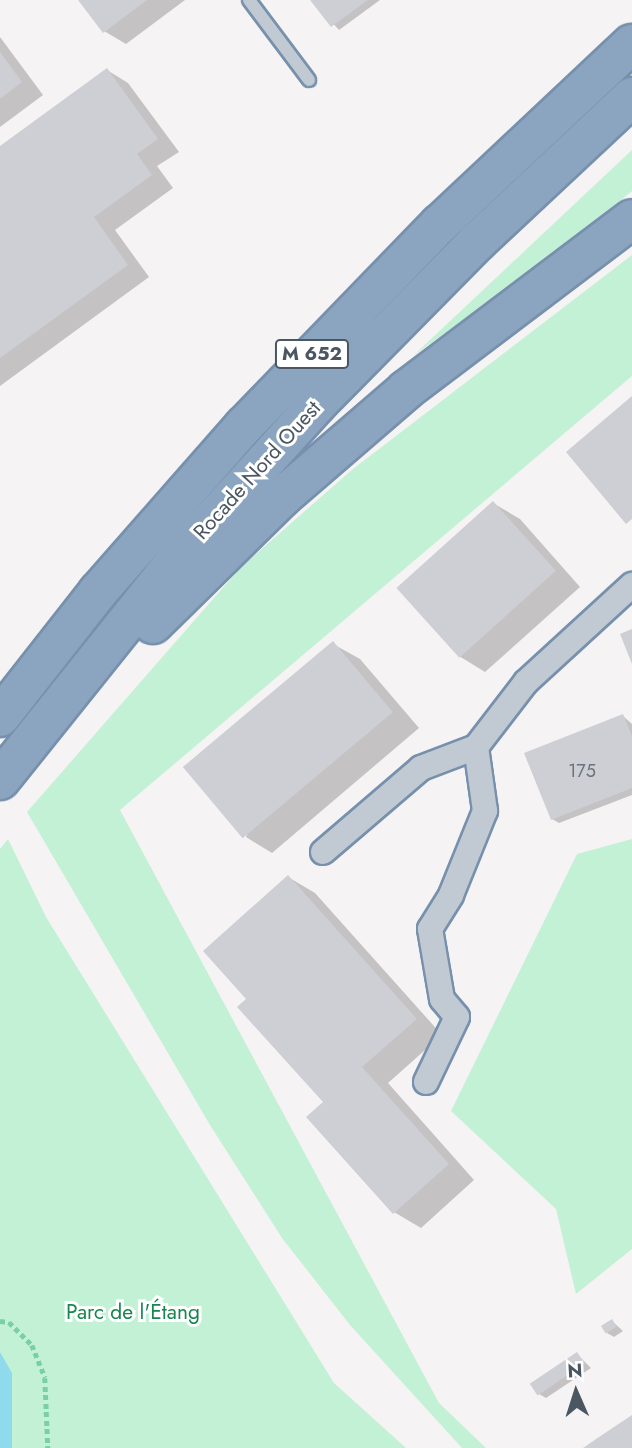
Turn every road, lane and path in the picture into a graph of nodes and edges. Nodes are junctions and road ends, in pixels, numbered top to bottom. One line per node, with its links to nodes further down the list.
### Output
1 (249, 0): 3 (lane)
2 (632, 44): 7 (highway, Rocade Nord Ouest / M 652)
3 (309, 80)
4 (632, 97): 8 (highway, Rocade Nord Ouest / M 652)
5 (632, 219): 8 (highway)
6 (632, 585): 9 (street)
7 (10, 704)
8 (45, 722): 10 (highway, Rocade Nord Ouest / M 652)
9 (476, 747): 11 (street); 12 (street)
10 (0, 780)
11 (323, 852)
12 (426, 1082)
13 (0, 1321): 14 (path)
14 (48, 1448)

